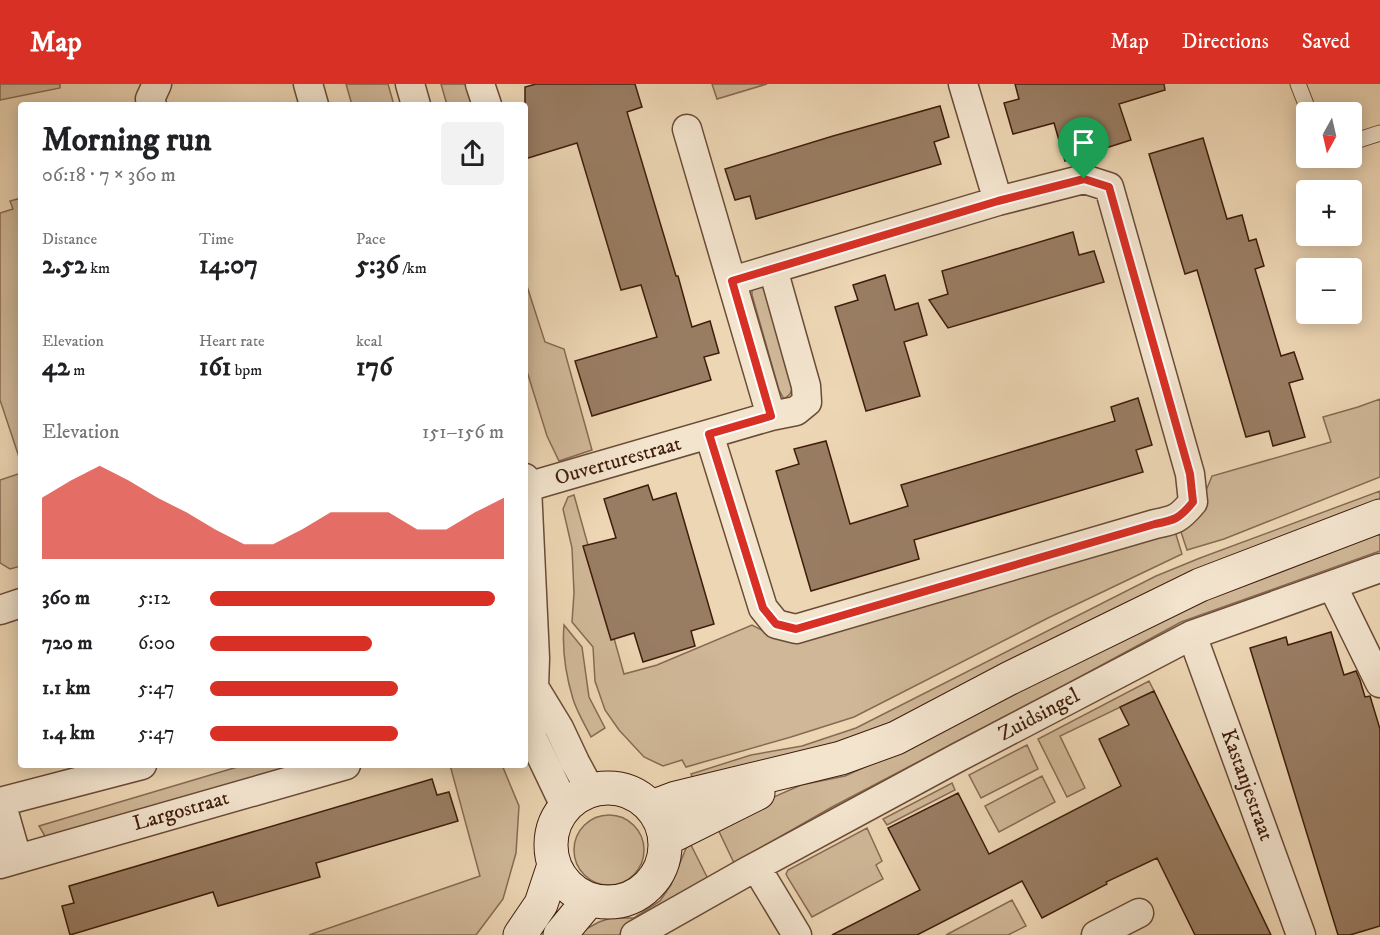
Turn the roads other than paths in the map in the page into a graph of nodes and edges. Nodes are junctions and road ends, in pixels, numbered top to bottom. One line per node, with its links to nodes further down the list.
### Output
1 (157, 84): 7 (street)
2 (309, 84): 8 (street)
3 (410, 84): 9 (street)
4 (480, 84): 10 (street)
5 (963, 84): 15 (street)
6 (1298, 84): 11 (lane)
7 (151, 102)
8 (313, 102)
9 (415, 102)
10 (486, 102)
11 (1305, 102)
12 (687, 129): 17 (street)
13 (1380, 133): 14 (lane)
14 (1362, 139)
15 (998, 201): 16 (street, Ouverturestraat); 19 (street, Ouverturestraat)
16 (772, 269): 17 (street, Ouverturestraat); 18 (street, Ouverturestraat)
17 (732, 281): 18 (street)
18 (771, 416): 19 (street, Ouverturestraat)
19 (709, 434): 20 (street, Ouverturestraat)
20 (528, 482)
21 (1380, 516): 33 (main road)
22 (1380, 568): 24 (street, Zuidsingel)
23 (528, 570): 28 (street)
24 (1332, 585): 27 (street, Zuidsingel); 29 (street)
25 (18, 604): 26 (street)
26 (0, 610)
27 (1192, 635): 40 (street, Zuidsingel); 48 (street, Kastanjestraat)
28 (530, 658): 30 (street)
29 (1380, 683)
30 (529, 687): 34 (street)
31 (130, 768): 35 (street)
32 (335, 768): 38 (street, Largostraat)
33 (804, 768): 36 (main road); 37 (main road)
34 (577, 798): 36 (main road); 39 (main road)
35 (0, 802): 38 (street, Largostraat)
36 (651, 807): 37 (main road)
37 (666, 839): 41 (main road)
38 (8, 861)
39 (554, 865): 41 (main road); 43 (main road)
40 (756, 867): 45 (street, Zuidsingel); 46 (street)
41 (589, 900): 44 (main road)
42 (1139, 913): 47 (street)
43 (520, 935)
44 (560, 935)
45 (635, 935)
46 (797, 935)
47 (1096, 935)
48 (1301, 935)

